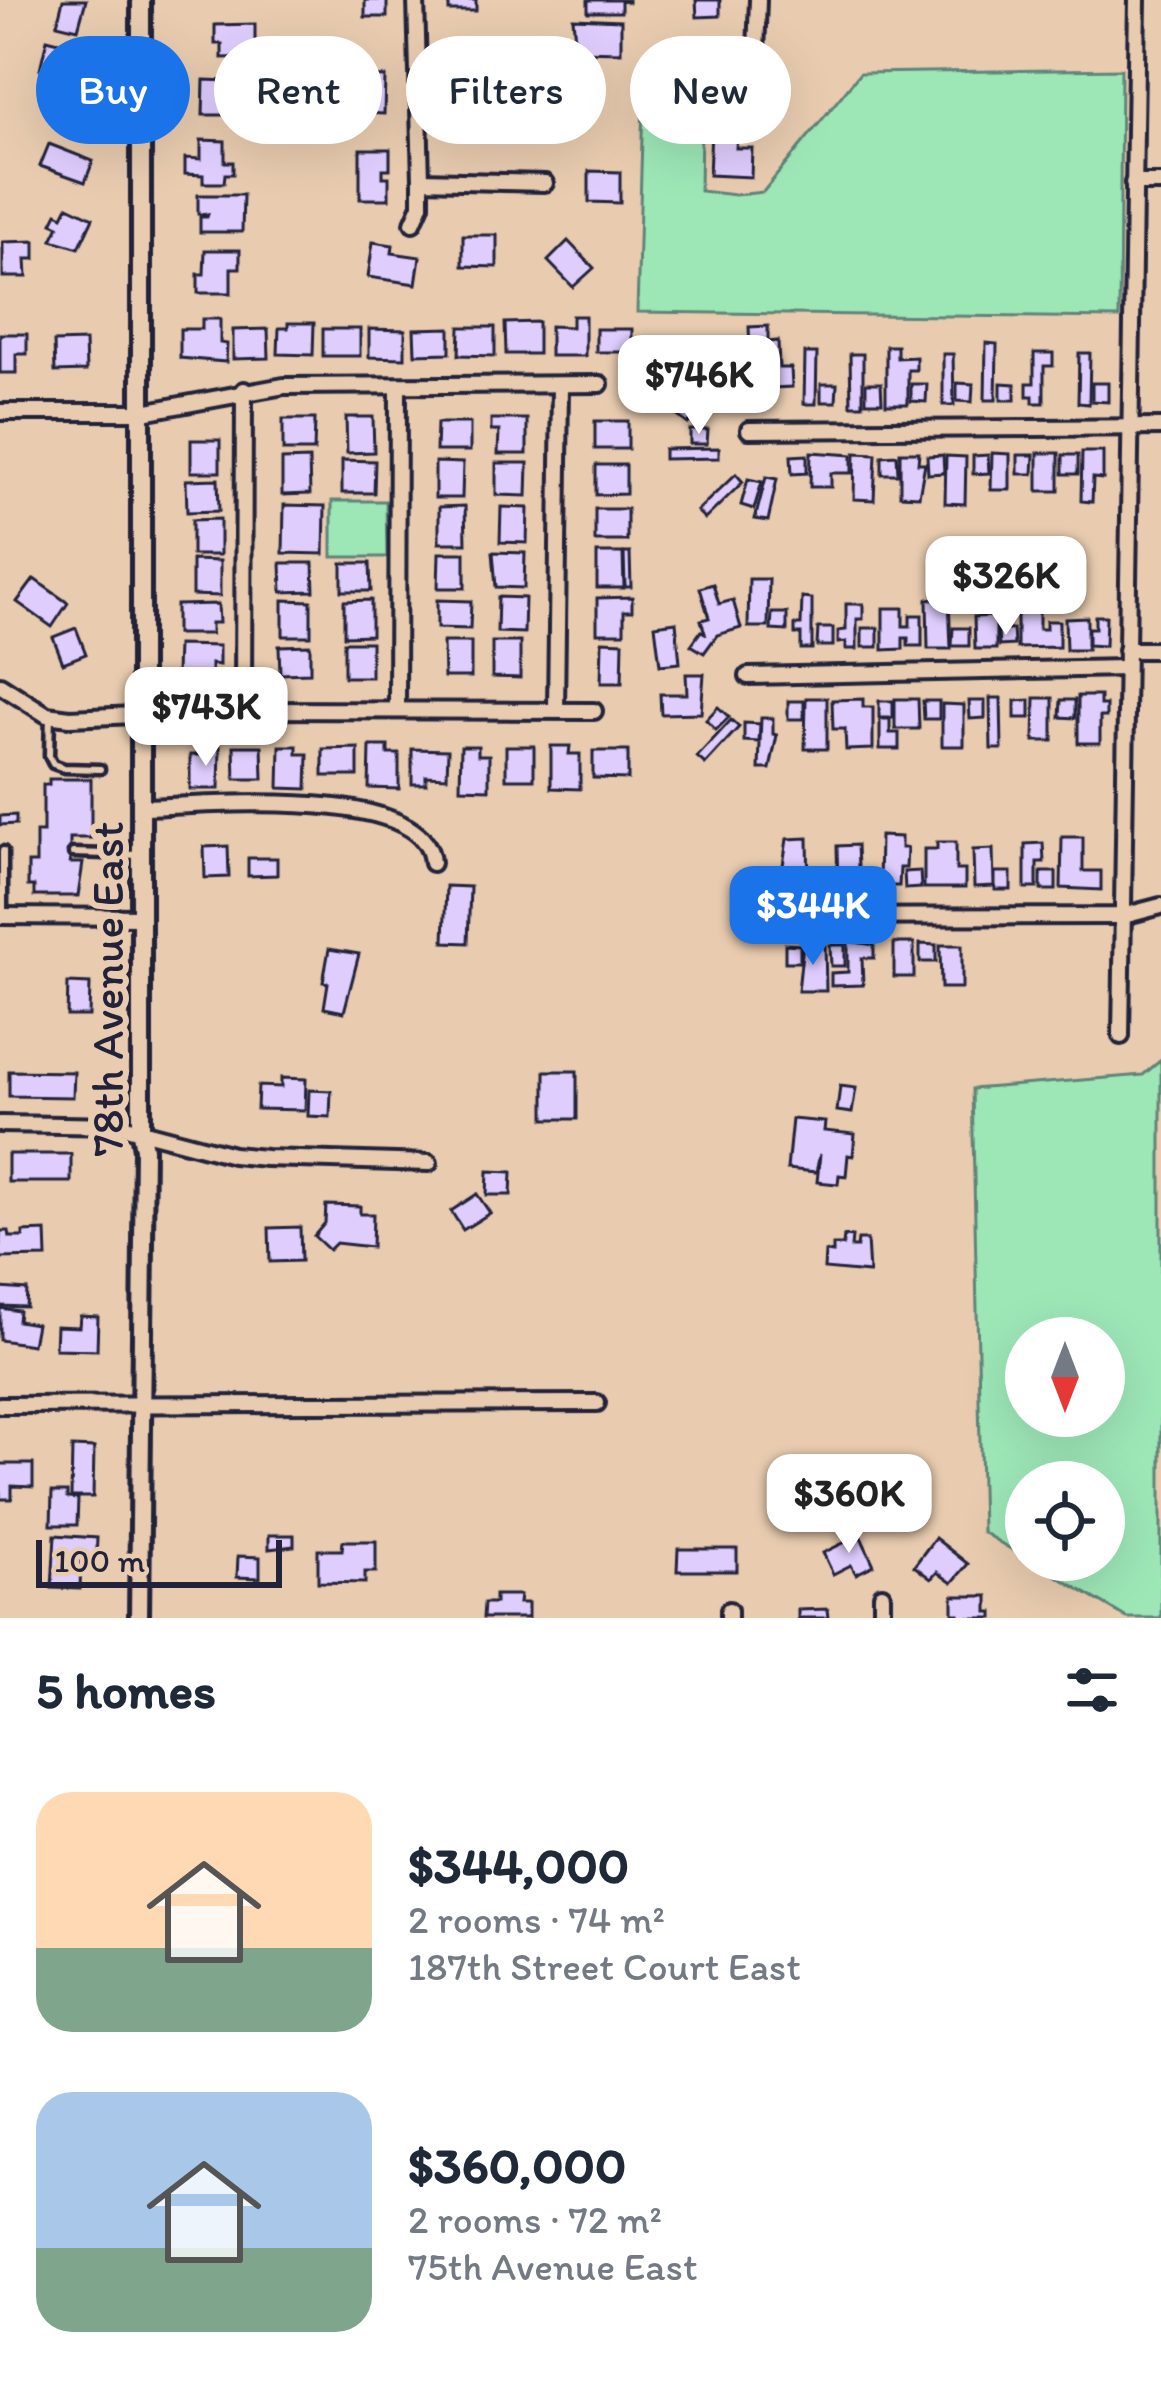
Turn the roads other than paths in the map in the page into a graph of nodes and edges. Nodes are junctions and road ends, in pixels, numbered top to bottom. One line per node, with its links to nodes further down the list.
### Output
1 (141, 0): 16 (street, 78th Avenue East)
2 (416, 0): 6 (street)
3 (758, 0): 5 (street)
4 (1137, 0): 8 (street)
5 (757, 36)
6 (421, 180): 7 (street); 10 (street)
7 (545, 183)
8 (1133, 183): 9 (street); 17 (street)
9 (1161, 183)
10 (413, 223)
11 (600, 384): 12 (street)
12 (560, 385): 13 (street); 27 (street)
13 (398, 386): 14 (street); 26 (street)
14 (244, 390): 16 (street); 25 (street)
15 (0, 412): 16 (street)
16 (143, 412): 29 (street, 78th Avenue East)
17 (1132, 427): 18 (street); 19 (street); 20 (street)
18 (1161, 427)
19 (749, 430)
20 (1126, 650): 21 (street); 22 (street)
21 (1161, 650)
22 (1126, 668): 23 (street); 39 (street)
23 (748, 676)
24 (0, 685): 30 (street)
25 (243, 710): 26 (street); 29 (street)
26 (397, 710): 27 (street)
27 (556, 710): 28 (street)
28 (594, 711)
29 (142, 714): 30 (street); 32 (street, 78th Avenue East)
30 (50, 716): 31 (lane)
31 (100, 769)
32 (144, 807): 35 (street, 78th Avenue East); 36 (street)
33 (3, 851): 38 (lane)
34 (73, 854): 35 (lane)
35 (143, 855): 40 (street, 78th Avenue East)
36 (432, 863)
37 (1161, 906): 39 (street)
38 (2, 916): 40 (street)
39 (1123, 916): 41 (street); 42 (street)
40 (142, 917): 44 (street, 78th Avenue East)
41 (747, 917)
42 (1121, 1036)
43 (0, 1124): 44 (street)
44 (141, 1133): 45 (street); 48 (street, 78th Avenue East)
45 (429, 1163)
46 (597, 1403): 48 (street)
47 (0, 1405): 48 (street)
48 (140, 1405): 50 (street, 78th Avenue East)
49 (882, 1595): 51 (street)
50 (139, 1618)
51 (882, 1618)

